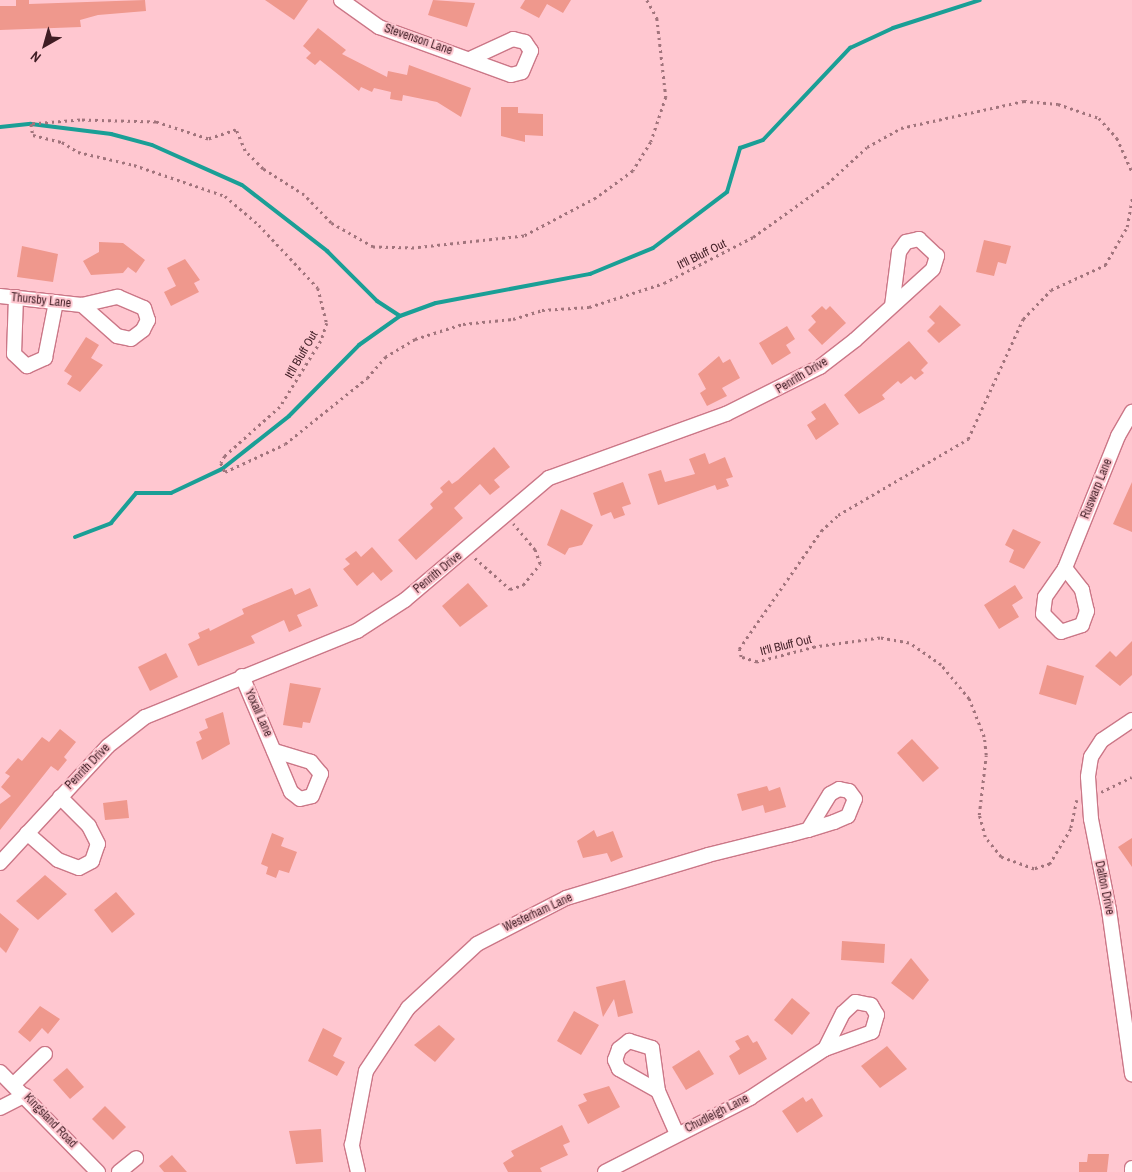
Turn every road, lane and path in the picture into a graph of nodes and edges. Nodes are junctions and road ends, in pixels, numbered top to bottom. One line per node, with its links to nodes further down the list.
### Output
1 (341, 0): 3 (street, Stevenson Lane)
2 (647, 0): 4 (path, It'll Bluff Out)
3 (472, 58)
4 (1132, 171)
5 (1132, 198): 19 (path, It'll Bluff Out)
6 (0, 296): 7 (street, Thursby Lane)
7 (16, 297): 8 (street, Thursby Lane); 8 (street)
8 (56, 302): 9 (street, Thursby Lane)
9 (82, 305)
10 (892, 306): 10 (street, Penrith Drive); 12 (street, Penrith Drive)
11 (1132, 412): 14 (street, Ruswarp Lane)
12 (504, 515): 13 (street, Penrith Drive); 13 (path)
13 (467, 550): 15 (street, Penrith Drive)
14 (1065, 568)
15 (242, 676): 17 (street, Yoxall Lane); 20 (street, Penrith Drive)
16 (1132, 720): 19 (street, Dalton Drive)
17 (274, 750)
18 (1132, 777): 19 (path)
19 (1089, 790): 27 (street, Dalton Drive)
20 (60, 797): 22 (street, Penrith Drive); 22 (street)
21 (808, 830): 37 (street, Westerham Lane)
22 (28, 833): 23 (street, Penrith Drive)
23 (0, 862)
24 (825, 1049): 32 (street, Chudleigh Lane)
25 (45, 1054): 28 (street)
26 (0, 1072): 28 (street, Kingsland Road)
27 (1132, 1074)
28 (14, 1084): 30 (street, Kingsland Road)
29 (658, 1091): 32 (street)
30 (25, 1096): 31 (street); 35 (street, Kingsland Road)
31 (0, 1108)
32 (678, 1134): 38 (street, Chudleigh Lane)
33 (136, 1158): 36 (street)
34 (1132, 1168): 39 (street)
35 (98, 1172)
36 (119, 1172)
37 (358, 1172)
38 (605, 1172)
39 (1132, 1172)

